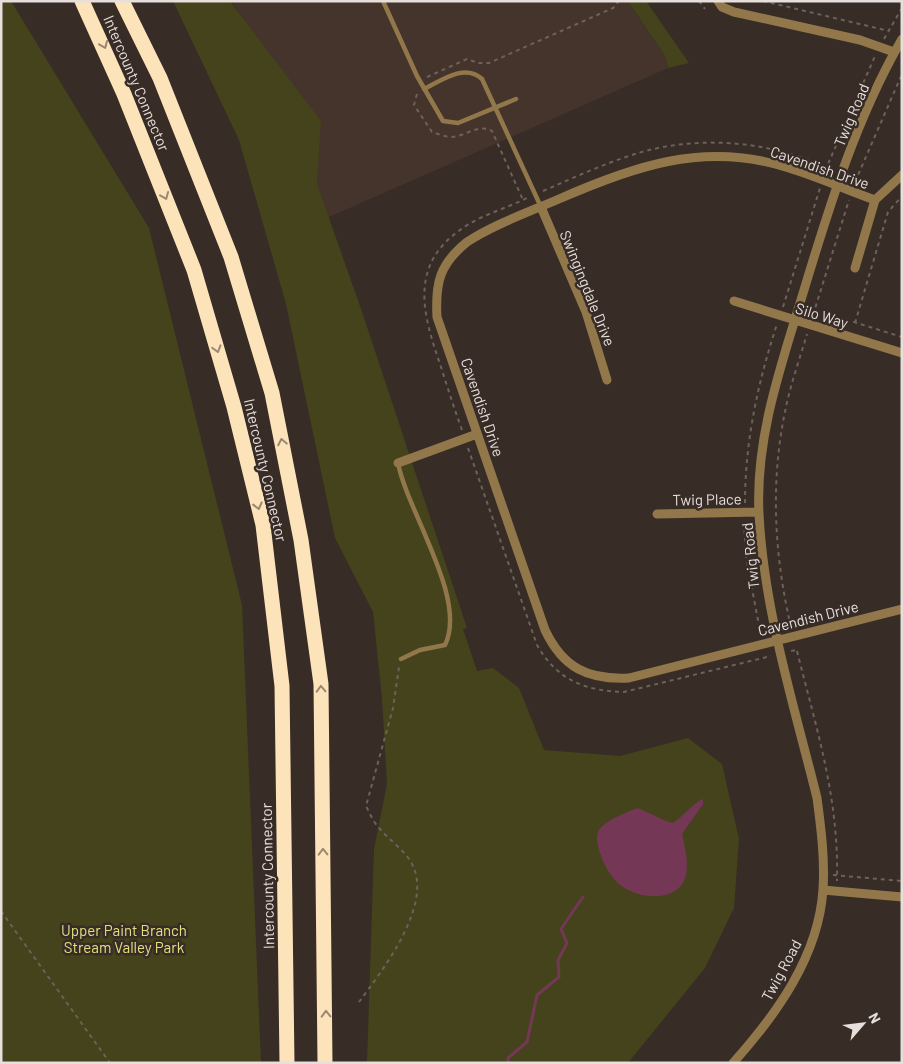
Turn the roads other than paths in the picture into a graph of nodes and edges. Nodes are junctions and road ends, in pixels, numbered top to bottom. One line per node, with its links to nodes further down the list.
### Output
1 (82, 1): 29 (highway, Intercounty Connector, one-way to 29)
2 (122, 1): 30 (highway, Intercounty Connector, one-way to 2)
3 (383, 1): 7 (lane)
4 (718, 1): 6 (street)
5 (902, 39): 6 (street, Twig Road)
6 (894, 52): 11 (street, Twig Road)
7 (423, 87): 9 (lane); 9 (lane)
8 (516, 99): 9 (lane)
9 (497, 108): 13 (lane)
10 (902, 175): 12 (street, Cavendish Drive)
11 (836, 186): 12 (street, Cavendish Drive); 13 (street, Cavendish Drive); 16 (street, Twig Road)
12 (875, 200): 14 (street, Cavendish Drive)
13 (541, 207): 18 (street, Swingingdale Drive); 19 (street, Cavendish Drive)
14 (855, 268)
15 (734, 301): 16 (street, Silo Way)
16 (794, 321): 17 (street, Silo Way); 21 (street, Twig Road)
17 (902, 353)
18 (607, 380)
19 (477, 434): 20 (street); 24 (street, Cavendish Drive)
20 (398, 463): 25 (lane)
21 (759, 512): 22 (street, Twig Place); 24 (street, Twig Road)
22 (657, 514)
23 (902, 609): 24 (street, Cavendish Drive)
24 (778, 640): 26 (street, Twig Road)
25 (401, 660)
26 (823, 890): 27 (street); 28 (street, Twig Road)
27 (902, 897)
28 (738, 1061)
29 (286, 1063)
30 (325, 1063)

